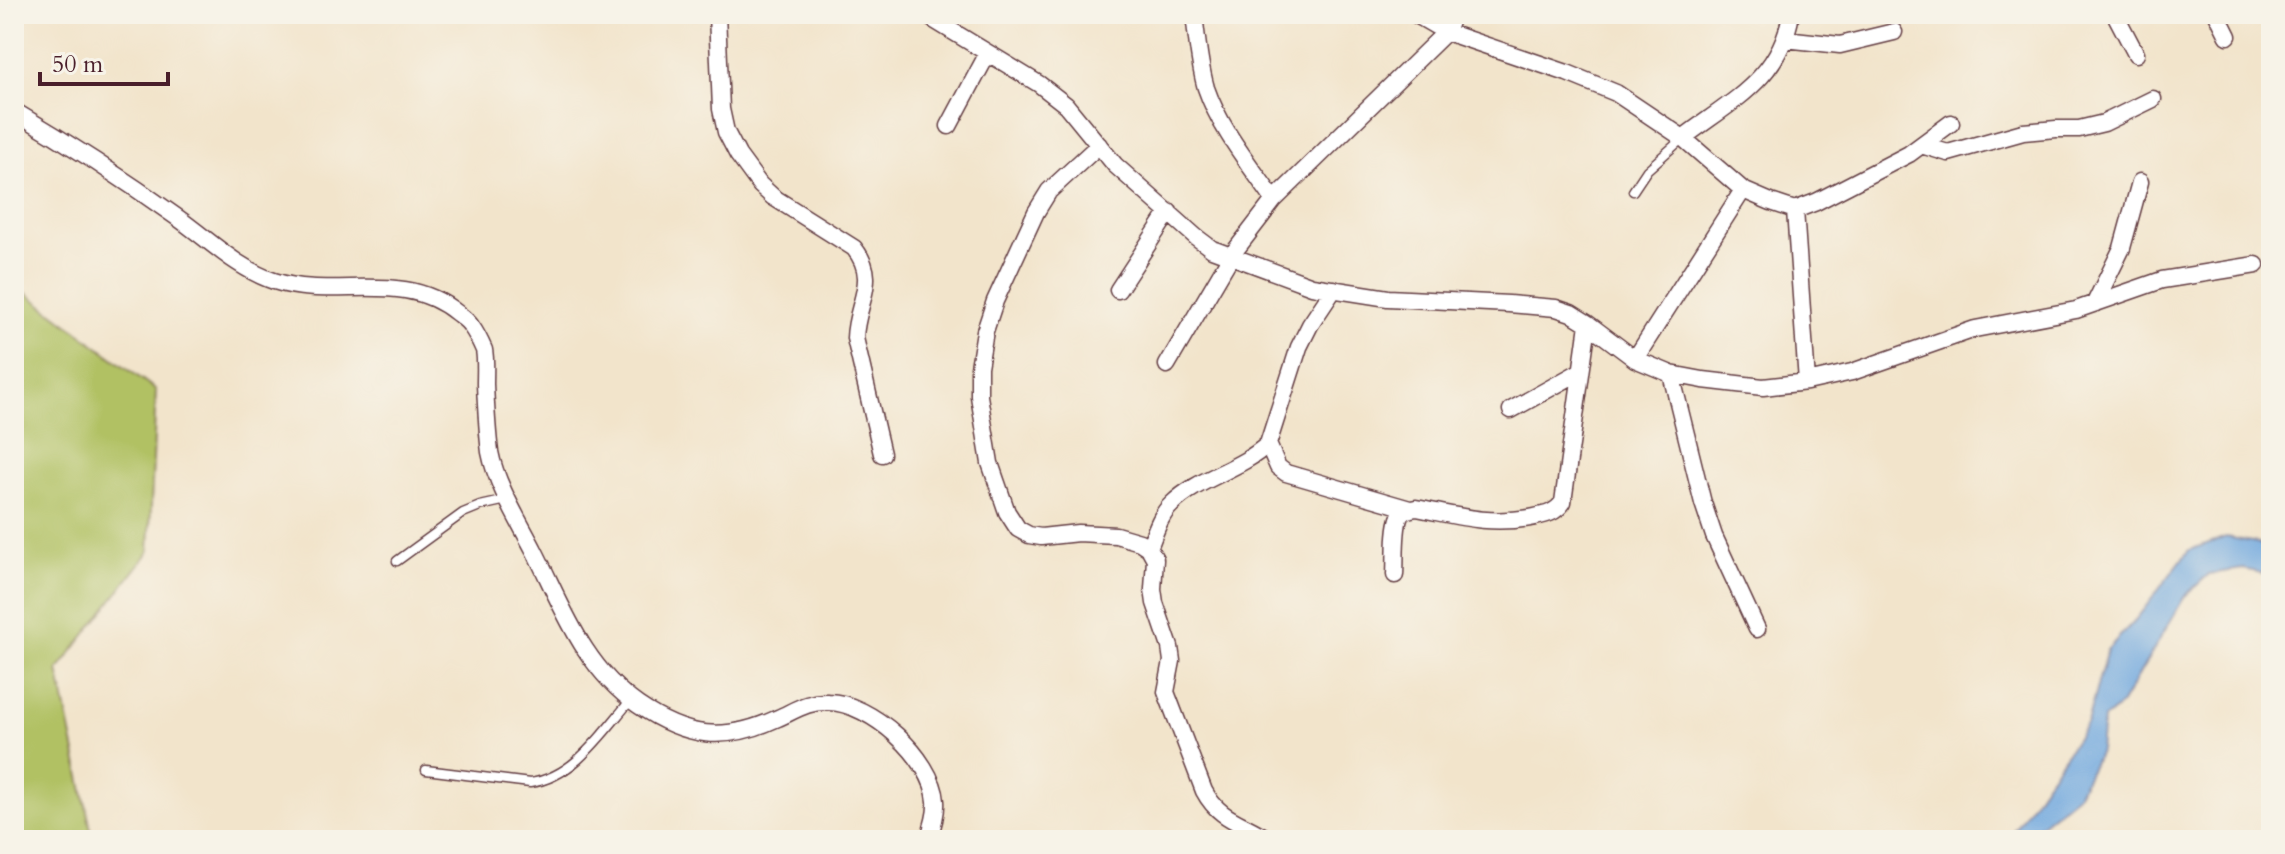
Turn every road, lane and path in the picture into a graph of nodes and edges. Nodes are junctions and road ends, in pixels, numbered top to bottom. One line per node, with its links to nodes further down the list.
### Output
1 (717, 14): 42 (street)
2 (924, 14): 13 (street)
3 (1194, 14): 26 (street)
4 (1415, 14): 9 (street)
5 (1453, 14): 9 (street)
6 (1791, 14): 12 (street)
7 (2115, 14): 14 (street)
8 (2217, 14): 11 (street)
9 (1446, 32): 20 (street); 26 (street)
10 (1894, 32): 12 (street)
11 (2228, 36)
12 (1785, 39): 20 (street)
13 (988, 53): 19 (street); 21 (street)
14 (2136, 54)
15 (2153, 99): 22 (street)
16 (14, 111): 17 (street)
17 (22, 119): 43 (street)
18 (1951, 123): 22 (street)
19 (949, 126)
20 (1683, 138): 24 (street); 25 (lane)
21 (1099, 145): 28 (street); 45 (street)
22 (1921, 145): 27 (street)
23 (2140, 182): 33 (street)
24 (1743, 190): 27 (street); 35 (street)
25 (1633, 191)
26 (1274, 200): 29 (street)
27 (1795, 210): 39 (street)
28 (1169, 212): 29 (street); 32 (street)
29 (1231, 256): 31 (street); 36 (street)
30 (2256, 265): 33 (street)
31 (1334, 289): 34 (street); 41 (street)
32 (1118, 290)
33 (2095, 303): 39 (street)
34 (1588, 324): 35 (street); 37 (street)
35 (1635, 359): 38 (street)
36 (1167, 365)
37 (1581, 371): 40 (street); 44 (street)
38 (1671, 374): 39 (street); 48 (street)
39 (1807, 382)
40 (1511, 410)
41 (1268, 444): 44 (street); 45 (street)
42 (882, 454)
43 (508, 500): 46 (lane); 49 (street)
44 (1410, 509): 47 (street)
45 (1149, 548): 52 (street)
46 (397, 561)
47 (1395, 575)
48 (1757, 629)
49 (632, 700): 50 (lane); 51 (street)
50 (426, 770)
51 (928, 840)
52 (1269, 840)

